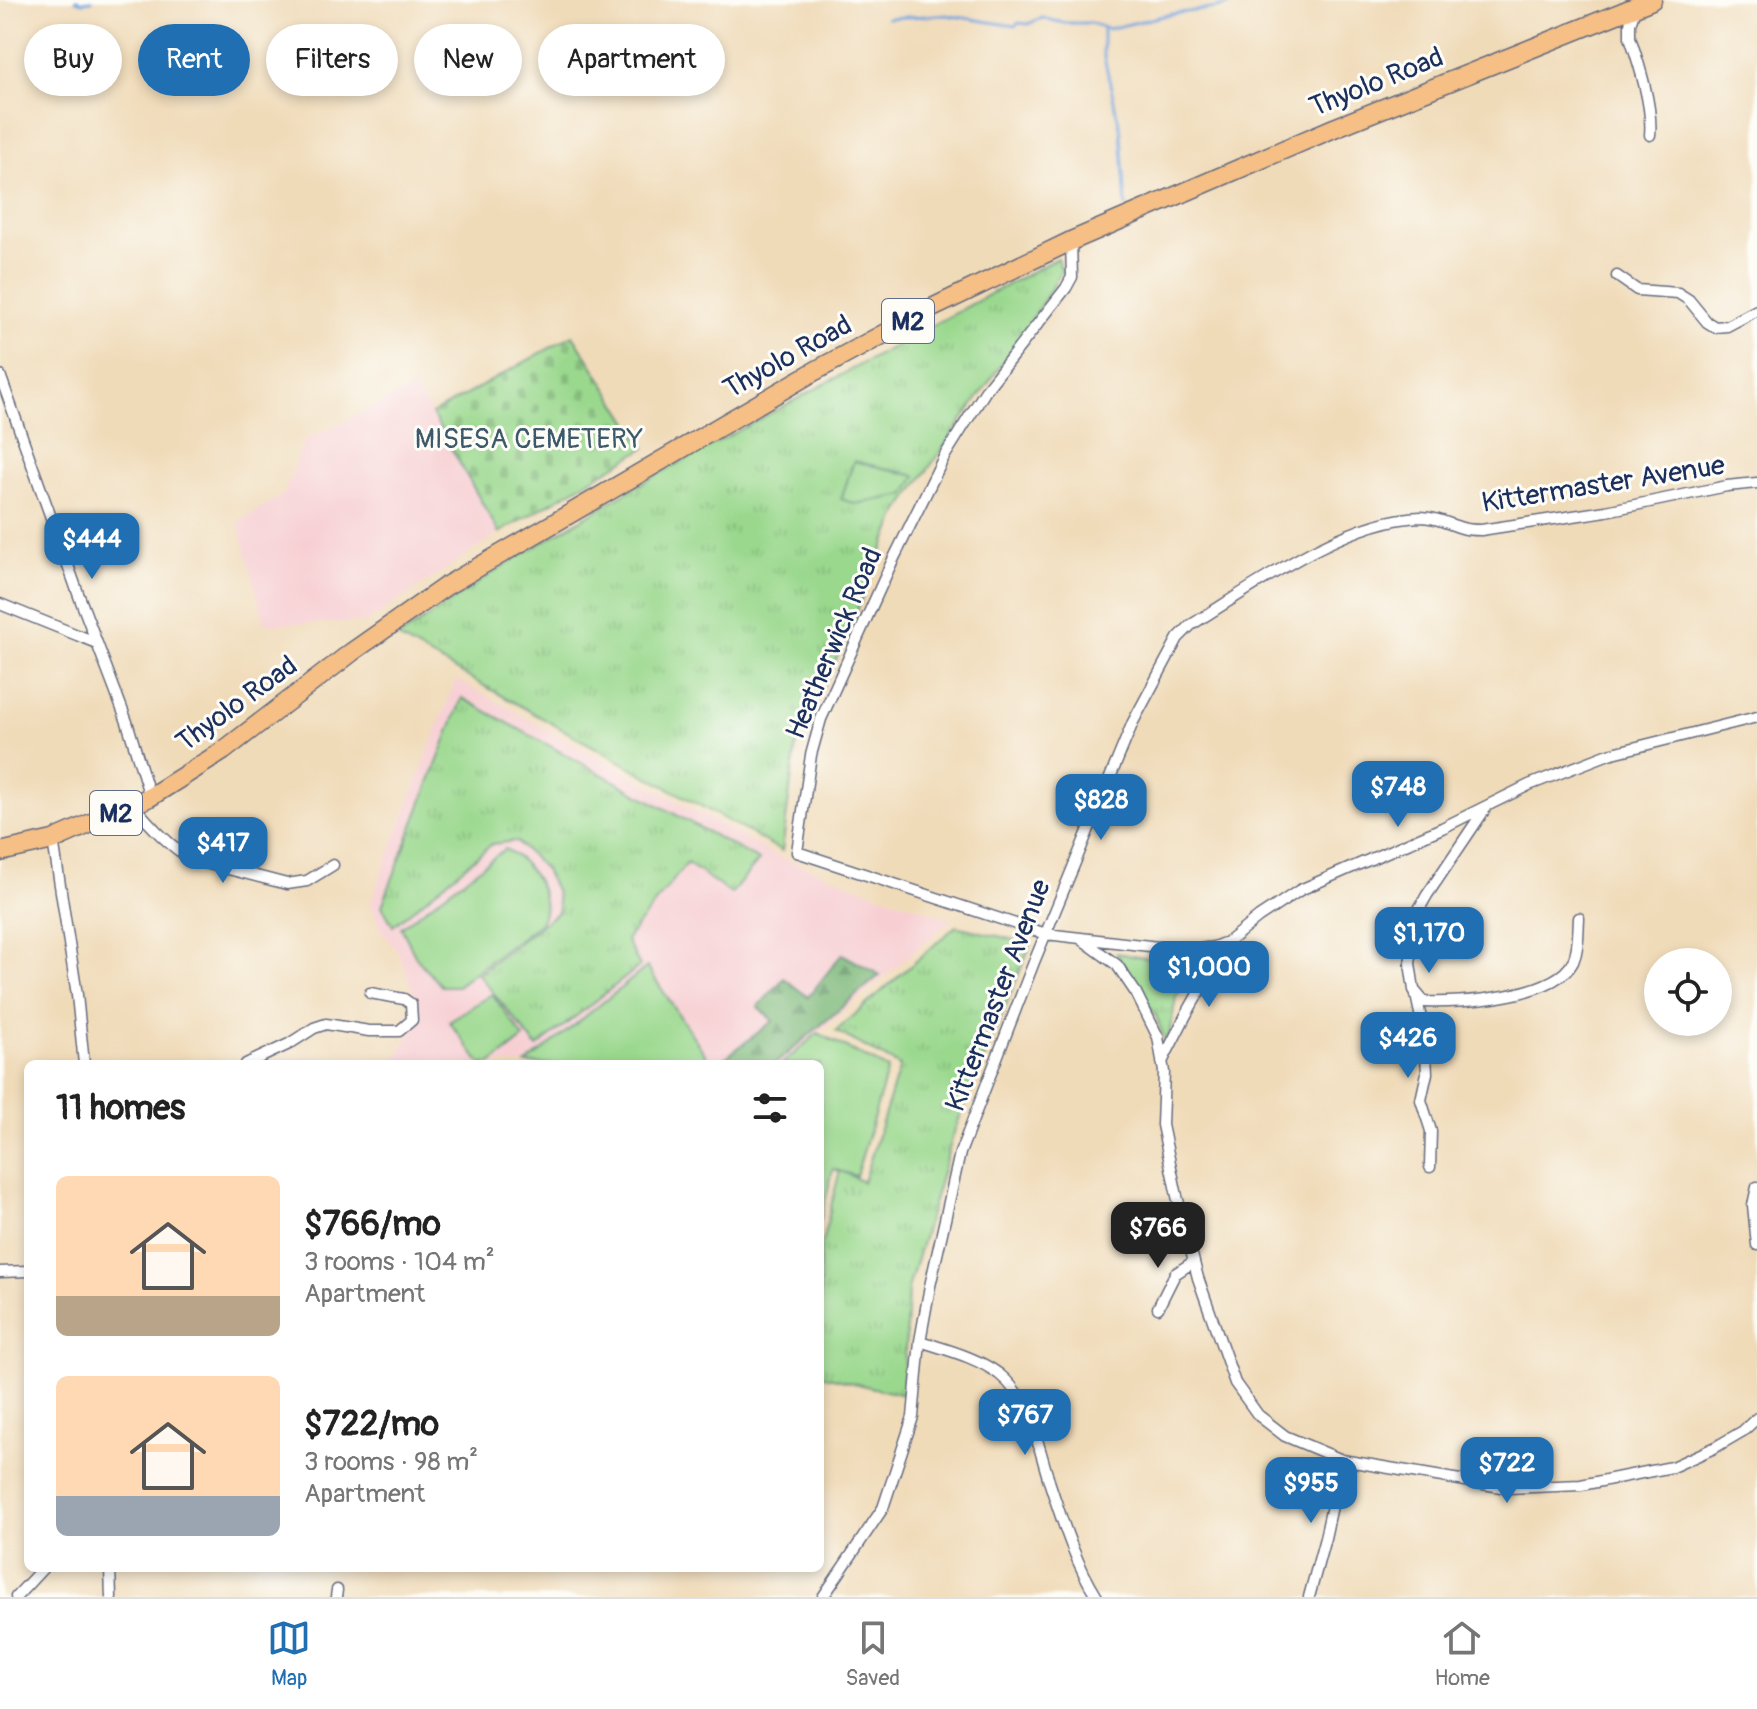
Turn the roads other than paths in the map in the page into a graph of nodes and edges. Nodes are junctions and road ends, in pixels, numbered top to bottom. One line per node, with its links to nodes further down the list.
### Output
1 (1644, 3): 2 (street); 3 (highway, Thyolo Road / M2)
2 (1650, 135)
3 (1071, 241): 11 (highway, Thyolo Road / M2); 17 (street, Heatherwick Road)
4 (1617, 276): 5 (street)
5 (1757, 310)
6 (0, 375): 9 (street)
7 (1757, 483): 17 (street, Kittermaster Avenue)
8 (0, 604): 9 (street)
9 (97, 643): 11 (street)
10 (1757, 717): 12 (street)
11 (141, 801): 13 (highway, Thyolo Road / M2); 15 (street)
12 (1488, 805): 19 (street); 20 (street)
13 (53, 840): 14 (highway, Thyolo Road / M2); 22 (street)
14 (0, 852)
15 (333, 865)
16 (1579, 918): 20 (street)
17 (1046, 934): 18 (street); 32 (street, Kittermaster Avenue)
18 (1077, 937): 19 (street); 24 (street)
19 (1229, 941): 24 (street)
20 (1414, 990): 25 (street)
21 (370, 993): 23 (street)
22 (84, 1060)
23 (255, 1060)
24 (1162, 1062): 28 (street)
25 (1430, 1167)
26 (1757, 1187): 27 (street)
27 (1757, 1245)
28 (1193, 1262): 31 (street); 34 (street)
29 (24, 1271): 30 (street)
30 (0, 1272)
31 (1158, 1308)
32 (920, 1341): 39 (street, Kittermaster Avenue); 40 (street)
33 (1757, 1418): 34 (street)
34 (1342, 1460): 41 (street)
35 (39, 1572): 37 (street)
36 (110, 1572): 38 (street)
37 (16, 1597)
38 (111, 1597)
39 (823, 1597)
40 (1097, 1597)
41 (1309, 1597)

